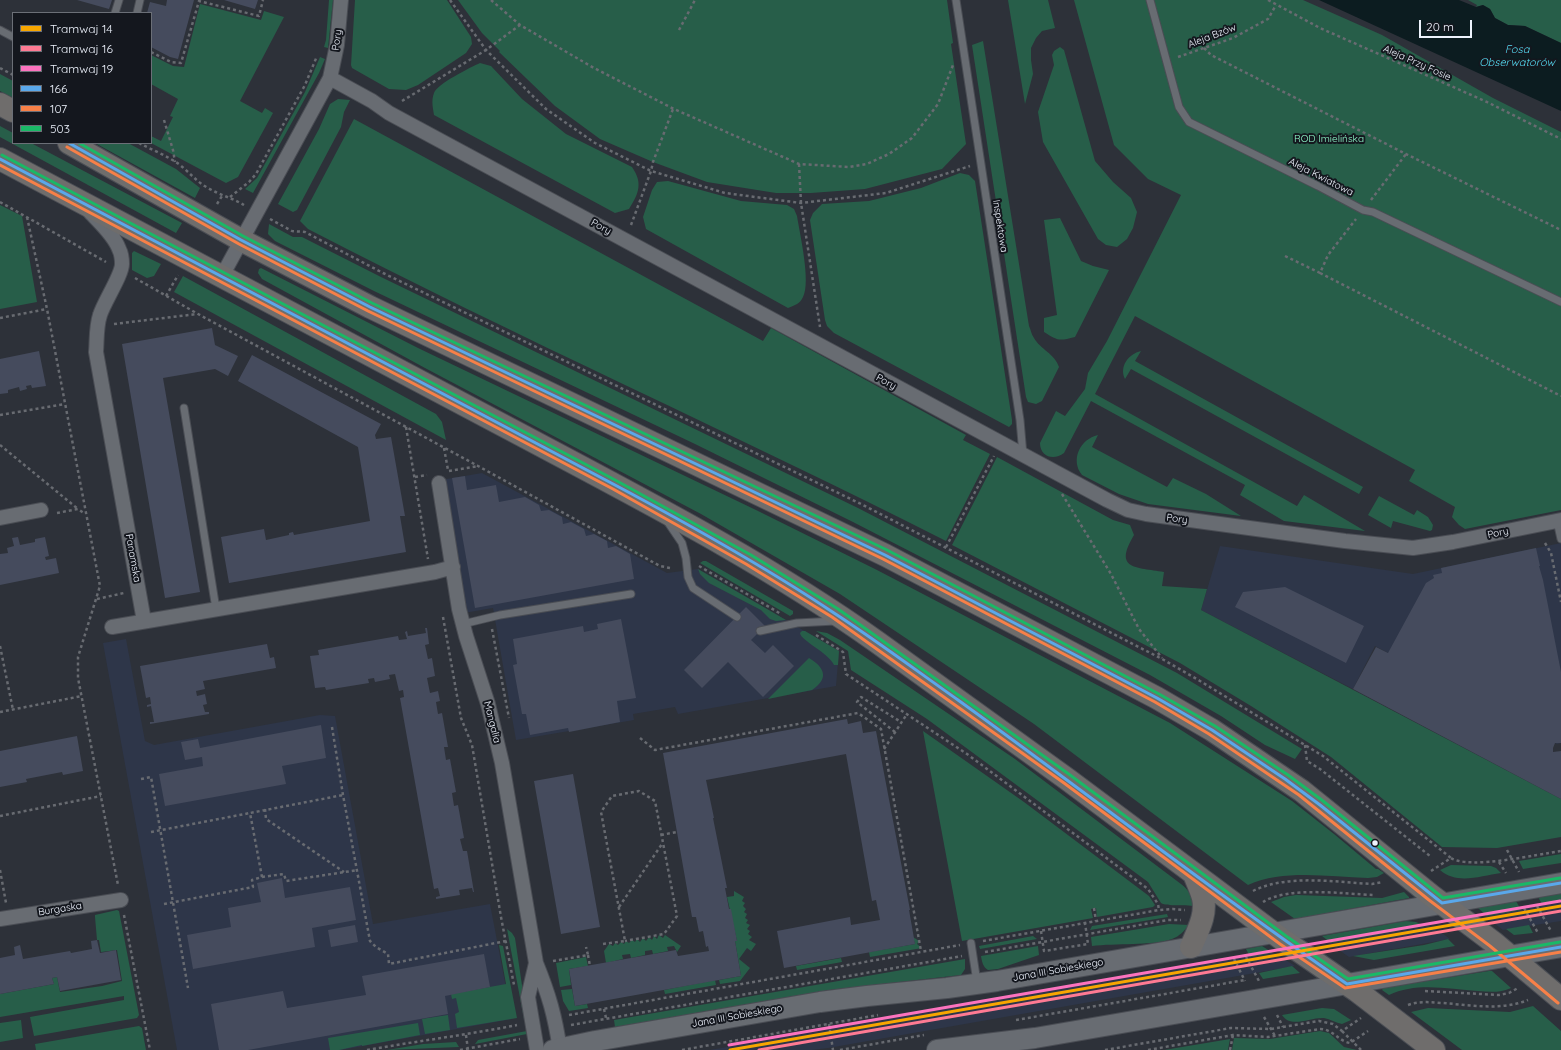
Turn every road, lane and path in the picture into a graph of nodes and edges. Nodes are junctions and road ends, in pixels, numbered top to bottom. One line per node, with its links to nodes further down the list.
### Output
1 (119, 0): 12 (lane)
2 (140, 0): 13 (lane)
3 (263, 0): 21 (path)
4 (341, 0): 26 (street, Pory)
5 (450, 0): 19 (path)
6 (491, 0): 14 (path)
7 (695, 0): 16 (path)
8 (956, 0): 37 (lane, Inspektowa)
9 (1150, 0): 22 (lane, Aleja Kwiatowa)
10 (1268, 0): 11 (path, Aleja Przy Fosie)
11 (1276, 5): 18 (path, Aleja Bzów); 32 (path, Aleja Przy Fosie)
12 (115, 12)
13 (137, 12)
14 (520, 25): 19 (path); 29 (path)
15 (0, 30): 17 (lane)
16 (679, 30)
17 (12, 36)
18 (1204, 48): 22 (path, Aleja Bzów); 48 (path)
19 (486, 50): 27 (path); 39 (path)
20 (319, 51): 40 (path)
21 (152, 52)
22 (1166, 61): 55 (lane, Aleja Kwiatowa)
23 (953, 64): 38 (path)
24 (0, 68): 25 (path)
25 (12, 74)
26 (330, 78): 49 (street); 69 (street, Pory)
27 (402, 101)
28 (0, 104): 30 (main road)
29 (674, 109): 38 (path); 39 (path)
30 (12, 110)
31 (164, 120): 36 (path)
32 (1561, 139)
33 (71, 144): 49 (main road)
34 (141, 144): 36 (path)
35 (0, 159): 41 (main road)
36 (175, 162): 40 (path)
37 (980, 162): 43 (path); 69 (lane, Inspektowa)
38 (799, 164): 43 (path)
39 (651, 171): 43 (path); 47 (path)
40 (230, 197): 44 (path)
41 (81, 201): 52 (street); 54 (main road)
42 (0, 202): 45 (path)
43 (801, 203): 60 (path)
44 (246, 206)
45 (27, 217): 52 (path); 56 (path)
46 (271, 219): 80 (path)
47 (631, 225)
48 (1561, 230)
49 (241, 240): 54 (street); 140 (main road)
50 (1285, 256): 53 (path)
51 (1323, 266): 53 (path)
52 (121, 270): 57 (path); 91 (street, Panamska)
53 (1320, 273): 61 (path)
54 (222, 276): 73 (main road)
55 (1561, 302)
56 (47, 309): 58 (path); 62 (path)
57 (198, 314): 59 (path); 65 (path)
58 (0, 318)
59 (110, 324)
60 (820, 328)
61 (1561, 396)
62 (65, 404): 64 (path); 98 (path)
63 (184, 408): 87 (lane)
64 (0, 415)
65 (406, 427): 67 (path); 84 (path)
66 (0, 445): 74 (path)
67 (444, 447): 70 (path); 83 (path)
68 (995, 454): 80 (path)
69 (1023, 455): 77 (street, Pory)
70 (448, 471)
71 (439, 483): 82 (street, Mangalia)
72 (1058, 488): 97 (path)
73 (658, 508): 81 (lane); 90 (main road)
74 (78, 509)
75 (41, 510): 76 (street)
76 (0, 518)
77 (1559, 520): 78 (lane)
78 (1561, 539)
79 (1545, 544): 86 (path)
80 (946, 547): 97 (path)
81 (686, 558): 89 (lane); 93 (path)
82 (453, 568): 84 (street); 92 (street, Mangalia)
83 (670, 568)
84 (435, 572): 87 (street)
85 (631, 594): 92 (lane)
86 (1561, 602)
87 (216, 609): 91 (street)
88 (442, 612): 158 (path)
89 (737, 617)
90 (847, 620): 93 (lane); 130 (main road)
91 (144, 621): 94 (street)
92 (463, 624): 171 (street, Mangalia)
93 (797, 624): 95 (lane); 101 (path)
94 (112, 627)
95 (760, 631)
96 (0, 646): 99 (path)
97 (1164, 660): 106 (path)
98 (82, 696): 99 (path); 110 (path)
99 (13, 710): 100 (path)
100 (0, 712)
101 (907, 714): 102 (path); 146 (path)
102 (902, 722): 104 (path); 104 (path)
103 (332, 727): 109 (path)
104 (895, 732): 107 (path)
105 (640, 738): 107 (path)
106 (1305, 745): 121 (path); 122 (path)
107 (884, 748): 164 (path)
108 (141, 779): 114 (path)
109 (343, 795): 111 (path); 127 (path)
110 (101, 796): 113 (path); 137 (path)
111 (265, 809): 112 (path); 128 (path)
112 (250, 813): 114 (path); 132 (path)
113 (0, 816)
114 (160, 830): 115 (path); 139 (path)
115 (151, 832)
116 (677, 832): 117 (path)
117 (661, 835): 118 (path); 144 (path)
118 (663, 843): 144 (path); 157 (path)
119 (1507, 850): 123 (path)
120 (1561, 850): 123 (path)
121 (1430, 856)
122 (1451, 858): 124 (path); 125 (path)
123 (1512, 859): 124 (path); 129 (path)
124 (1499, 862): 131 (path)
125 (1435, 869)
126 (0, 870): 148 (path)
127 (358, 870): 128 (path); 158 (path)
128 (344, 872): 132 (path)
129 (1519, 872)
130 (1194, 874): 153 (main road); 163 (main road)
131 (1506, 874)
132 (262, 878): 139 (path)
133 (1387, 881): 135 (path)
134 (1561, 883): 140 (main road, Jana III Sobieskiego)
135 (1253, 891)
136 (1378, 895): 138 (path)
137 (121, 900): 148 (street, Burgaska); 207 (path)
138 (1266, 900)
139 (172, 903): 142 (path); 179 (path)
140 (1442, 903): 153 (main road, Jana III Sobieskiego); 169 (main road)
141 (1535, 903): 156 (path)
142 (164, 904)
143 (1523, 905): 155 (path)
144 (619, 907): 157 (path)
145 (1094, 908): 149 (path)
146 (1159, 910): 147 (path); 149 (path)
147 (1188, 910)
148 (4, 918)
149 (1096, 921): 151 (path)
150 (1187, 921): 154 (path)
151 (1085, 923): 152 (path); 154 (path)
152 (1041, 931): 159 (path); 160 (path)
153 (1274, 933): 163 (main road, Jana III Sobieskiego); 177 (main road)
154 (1087, 934): 159 (path); 159 (path)
155 (1538, 934)
156 (1556, 939): 169 (main road)
157 (625, 940): 161 (path)
158 (506, 941): 178 (path)
159 (1042, 942): 165 (path)
160 (971, 943): 164 (path); 165 (lane)
161 (603, 944)
162 (586, 947): 168 (path)
163 (1191, 947): 175 (main road, Jana III Sobieskiego)
164 (921, 951): 186 (path)
165 (972, 954): 175 (lane); 191 (path)
166 (1231, 954): 173 (path)
167 (1244, 954): 174 (path)
168 (588, 955): 170 (path); 172 (path)
169 (1510, 956): 177 (main road); 182 (main road)
170 (553, 961)
171 (536, 964): 206 (street, Mangalia); 211 (street, Mangalia)
172 (590, 966)
173 (1245, 980): 176 (path); 188 (path)
174 (1260, 982)
175 (977, 984): 206 (main road, Jana III Sobieskiego)
176 (1247, 984)
177 (1347, 984): 202 (main road); 218 (main road)
178 (514, 986)
179 (188, 988)
180 (1516, 989): 181 (path)
181 (1424, 991)
182 (1561, 999)
183 (1528, 1000): 184 (path)
184 (1402, 1008)
185 (1277, 1014): 193 (path)
186 (568, 1015)
187 (1264, 1016): 194 (path)
188 (1012, 1020)
189 (1356, 1021): 195 (path)
190 (521, 1024): 197 (path)
191 (575, 1024)
192 (829, 1024): 212 (path)
193 (1284, 1027): 194 (path); 195 (path)
194 (1271, 1029): 199 (path); 214 (path)
195 (1342, 1031): 201 (path)
196 (1368, 1031): 201 (path)
197 (466, 1035): 204 (path); 205 (path)
198 (1233, 1036): 199 (path); 215 (path); 216 (path)
199 (1276, 1036): 201 (path)
200 (525, 1038): 203 (path)
201 (1352, 1042): 217 (path)
202 (932, 1043): 213 (path)
203 (482, 1046): 205 (path); 210 (path)
204 (381, 1049): 208 (path)
205 (468, 1049): 209 (path)
206 (558, 1049)
207 (150, 1050)
208 (367, 1050)
209 (460, 1050)
210 (483, 1050)
211 (537, 1050)
212 (833, 1050)
213 (840, 1050)
214 (1105, 1050)
215 (1148, 1050)
216 (1230, 1050)
217 (1360, 1050)
218 (1434, 1050)

